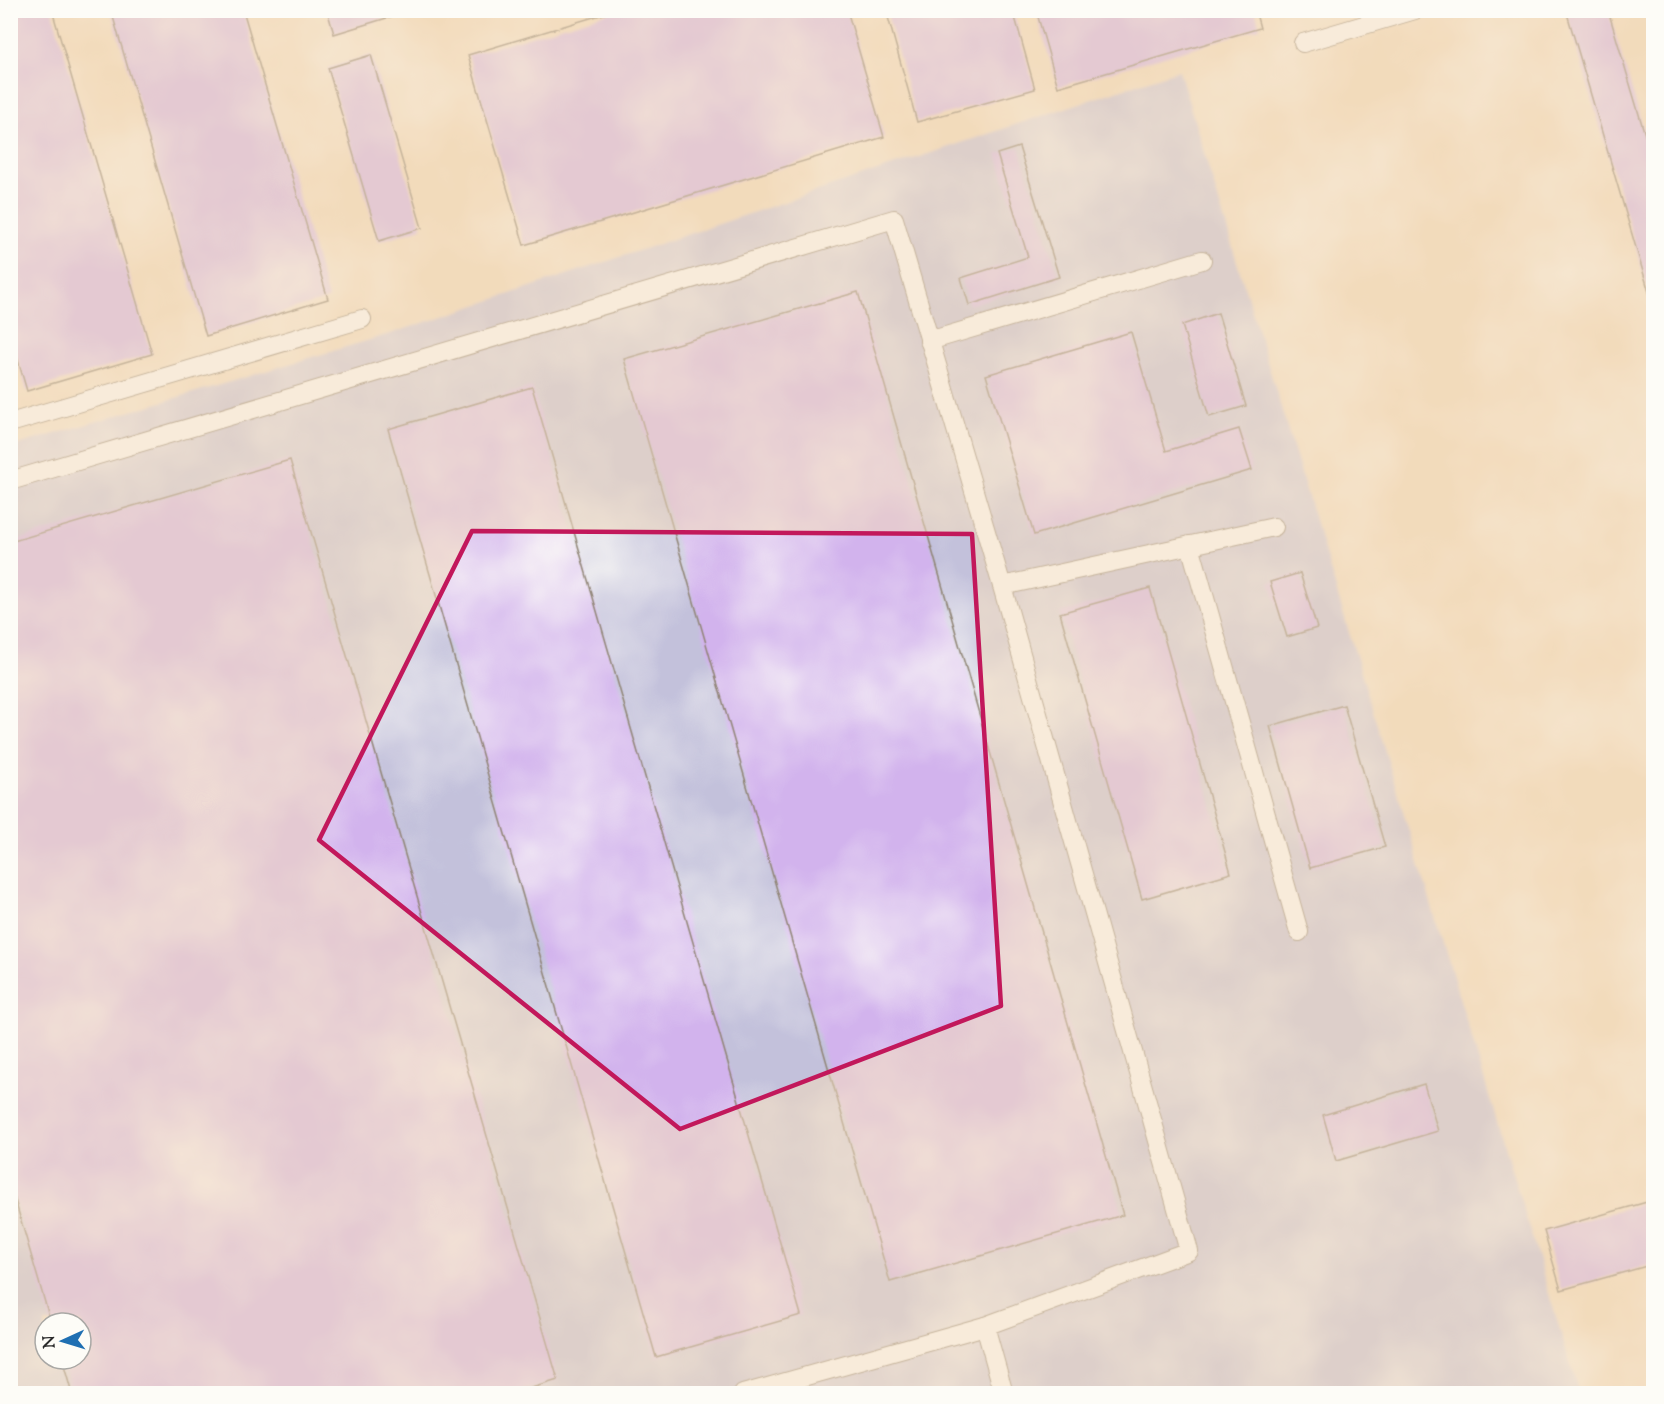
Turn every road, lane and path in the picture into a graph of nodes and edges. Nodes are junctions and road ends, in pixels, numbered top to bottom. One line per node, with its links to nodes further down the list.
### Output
1 (1415, 10): 2 (lane)
2 (1303, 43)
3 (1202, 260): 5 (lane)
4 (362, 319): 6 (lane)
5 (929, 340): 7 (lane); 10 (lane)
6 (10, 423)
7 (10, 481)
8 (1274, 527): 9 (lane)
9 (1190, 545): 10 (lane); 11 (lane)
10 (1002, 586): 12 (lane)
11 (1299, 932)
12 (985, 1326): 13 (lane); 14 (lane)
13 (743, 1394)
14 (1004, 1394)

